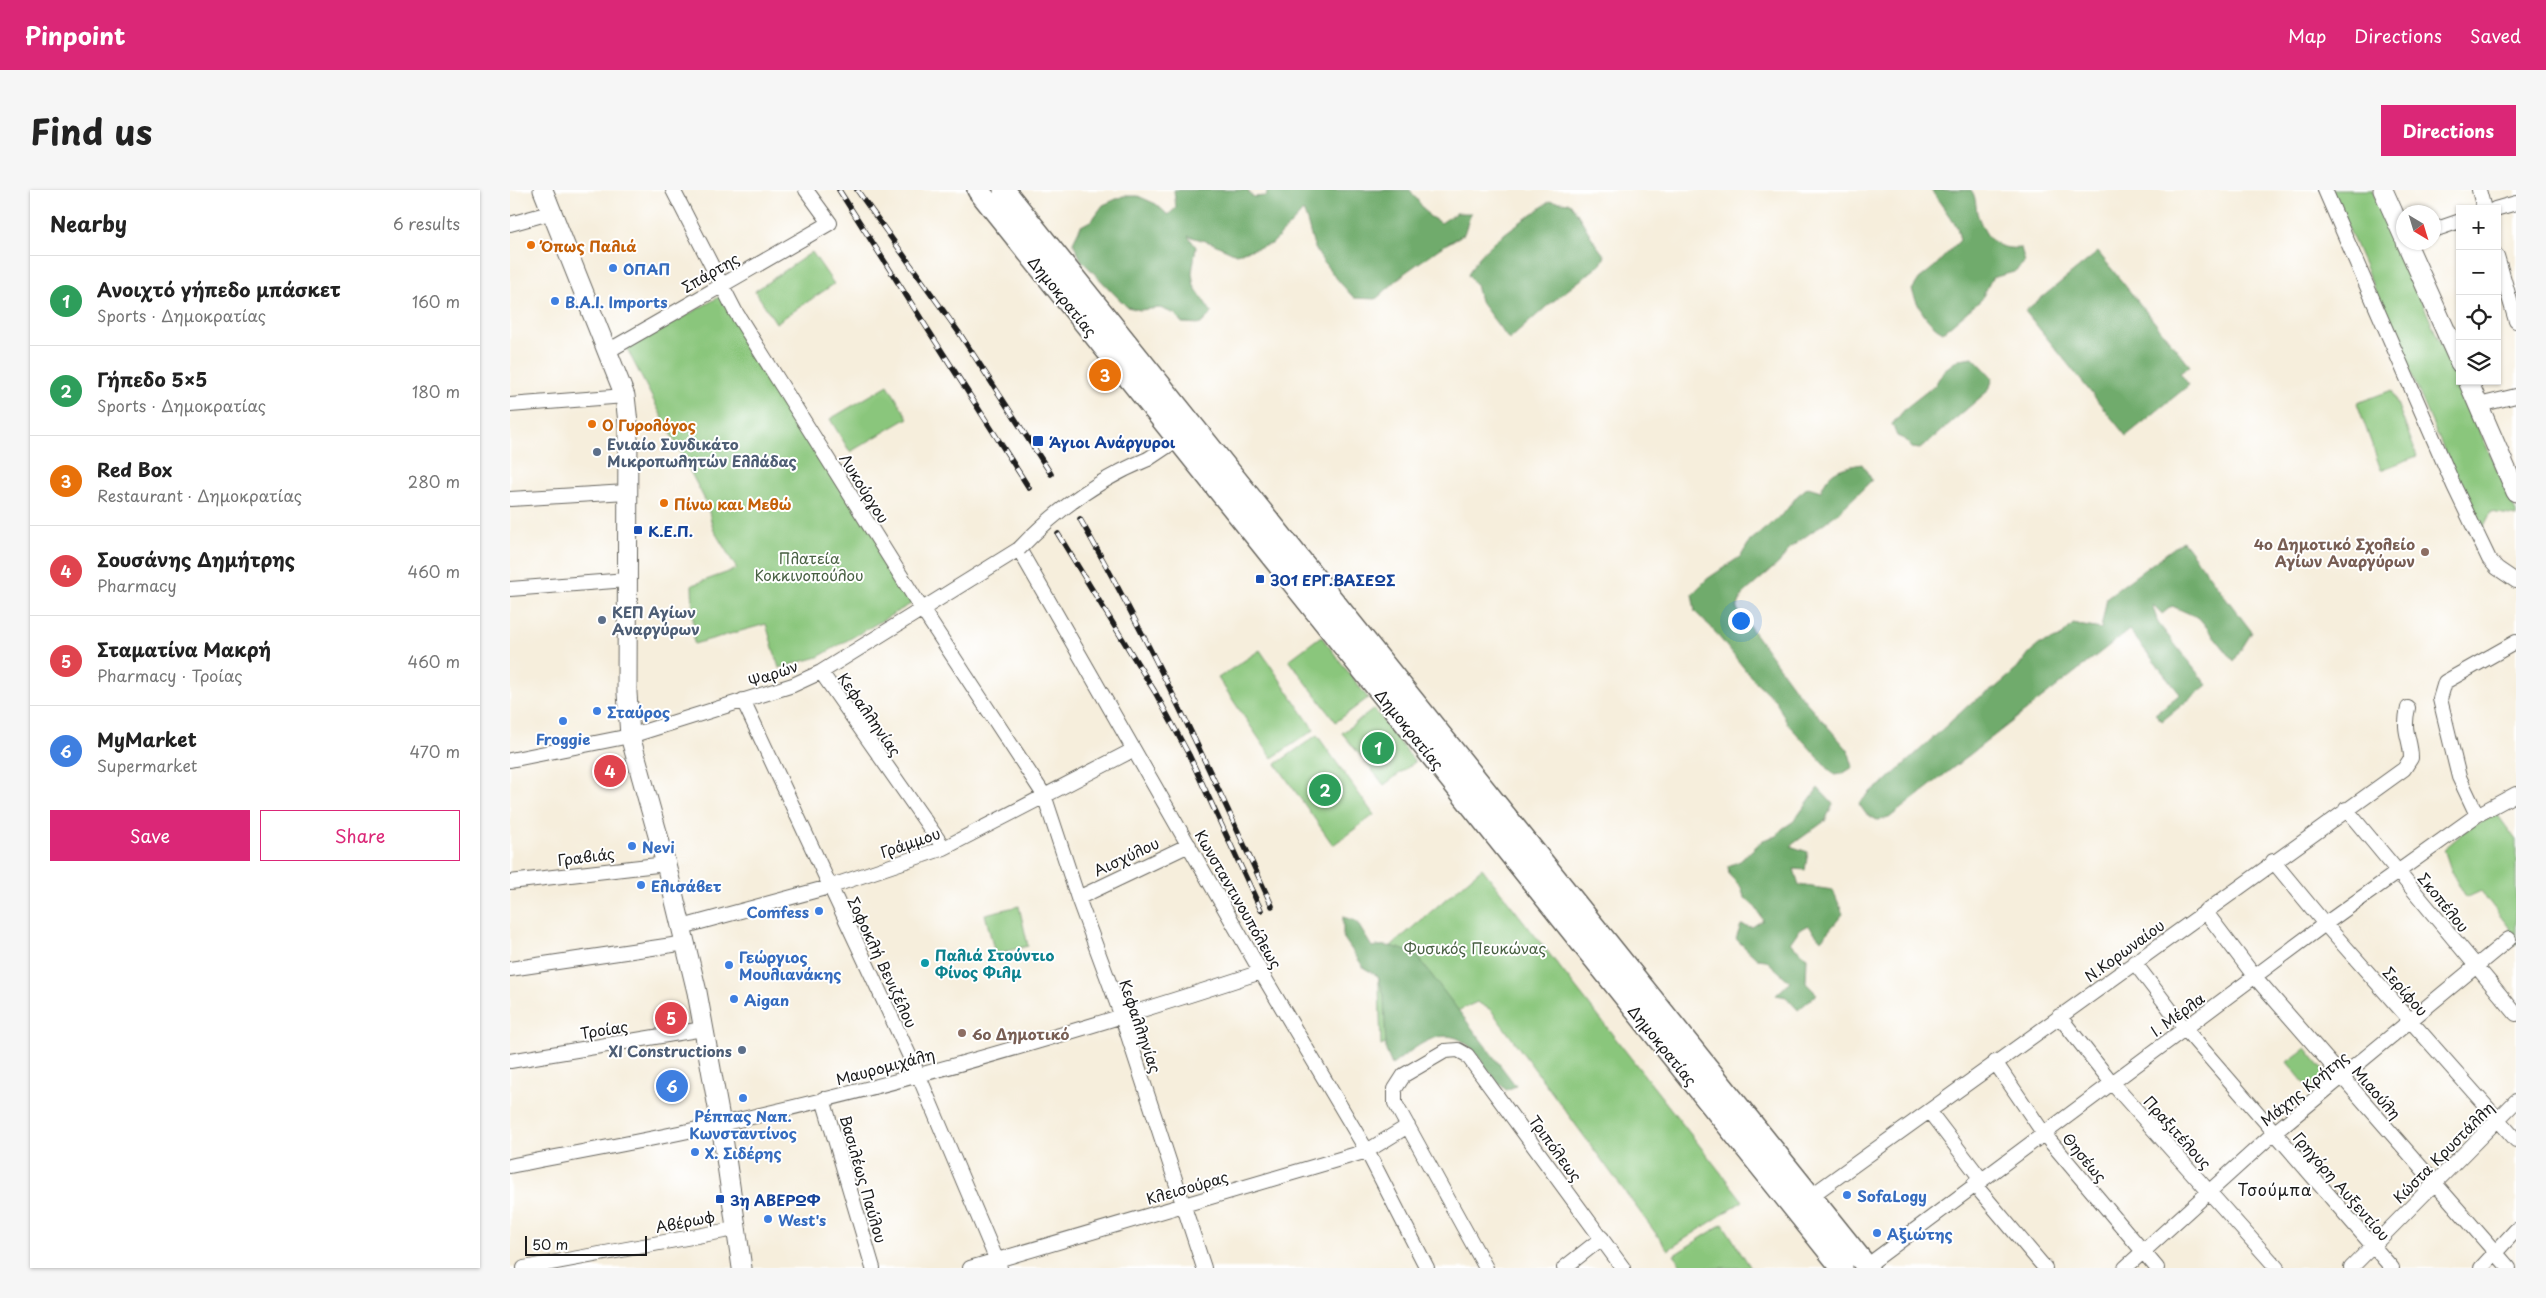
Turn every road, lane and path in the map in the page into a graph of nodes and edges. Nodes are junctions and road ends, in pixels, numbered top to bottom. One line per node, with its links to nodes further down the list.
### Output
1 (544, 190): 12 (street)
2 (673, 190): 19 (street, Λυκούργου)
3 (806, 190): 19 (street, Σπάρτης)
4 (978, 190): 29 (main road, Δημοκρατίας)
5 (1004, 190): 91 (main road, Δημοκρατίας)
6 (2325, 190): 35 (street)
7 (2383, 190): 13 (street)
8 (2478, 190): 10 (street)
9 (2516, 203): 11 (street)
10 (2483, 205)
11 (2501, 207)
12 (553, 212): 15 (street); 22 (street)
13 (2396, 219)
14 (2456, 222): 16 (street)
15 (510, 224)
16 (2441, 228)
17 (2410, 250): 23 (street)
18 (2501, 268): 20 (street)
19 (721, 285): 22 (street, Σπάρτης); 37 (street, Λυκούργου)
20 (2513, 302): 21 (street)
21 (2516, 321)
22 (608, 351): 25 (street)
23 (2456, 354)
24 (2470, 385): 27 (street)
25 (625, 396): 28 (street); 30 (street)
26 (2516, 396): 27 (street)
27 (2479, 405): 31 (street)
28 (510, 406)
29 (1178, 439): 33 (street, Ψαρών, bridge); 110 (main road, Δημοκρατίας)
30 (627, 492): 32 (street); 34 (street)
31 (2516, 492)
32 (510, 500)
33 (1019, 549): 37 (street, Ψαρών); 43 (street, Κωνσταντινουπόλεως)
34 (627, 580): 36 (street); 42 (street)
35 (2516, 581)
36 (510, 589)
37 (922, 610): 39 (street, Ψαρών); 46 (street, Λυκούργου)
38 (2516, 642): 48 (street)
39 (821, 672): 40 (street, Ψαρών); 50 (street, Κεφαλληνίας)
40 (744, 700): 42 (street, Ψαρών); 55 (street, Σοφοκλή Βενιζέλου)
41 (2408, 708): 47 (street, Ν.Κορωναίου)
42 (630, 736): 44 (street, Ψαρών); 52 (street)
43 (1133, 750): 46 (street, Γράμμου); 49 (street, Κωνσταντινουπόλεως)
44 (510, 760)
45 (2516, 794): 48 (street, Ι. Μέρλα)
46 (1044, 795): 50 (street, Γράμμου); 56 (street, Κεφαλληνίας)
47 (2346, 809): 51 (street, Ν.Κορωναίου); 53 (street, Σκοπέλου)
48 (2477, 815): 53 (street, Ι. Μέρλα)
49 (1189, 845): 56 (street, Αισχύλου); 64 (street, Κωνσταντινουπόλεως)
50 (944, 848): 55 (street, Γράμμου)
51 (2273, 861): 57 (street, Ν.Κορωναίου); 58 (street, Σερίφου)
52 (666, 864): 54 (street, Γραβιάς); 59 (street)
53 (2398, 871): 58 (street, Ι. Μέρλα); 62 (street, Σκοπέλου)
54 (510, 882)
55 (829, 887): 59 (street, Γράμμου); 74 (street, Σοφοκλή Βενιζέλου)
56 (1078, 898): 68 (street, Κεφαλληνίας)
57 (2205, 911): 61 (street, Ν.Κορωναίου); 65 (street, Μιαούλη)
58 (2325, 924): 65 (street, Ι. Μέρλα); 69 (street, Σερίφου)
59 (684, 935): 63 (street, Γράμμου); 71 (street)
60 (2508, 939): 62 (street, Μάχης Κρήτης)
61 (2134, 962): 67 (street, Ν.Κορωναίου); 70 (street, Γρηγόρη Αυξεντίου)
62 (2476, 966): 66 (street, Σκοπέλου); 69 (street, Μάχης Κρήτης)
63 (510, 969)
64 (1261, 972): 68 (street, Μαυρομιχάλη); 86 (street, Κωνσταντινουπόλεως)
65 (2255, 977): 70 (street, Ι. Μέρλα); 75 (street, Μιαούλη)
66 (2516, 1014)
67 (2059, 1016): 73 (street, Ν.Κορωναίου); 76 (street, Πραξιτέλους)
68 (1122, 1018): 74 (street, Μαυρομιχάλη); 92 (street, Κεφαλληνίας)
69 (2411, 1022): 75 (street, Μάχης Κρήτης); 80 (street, Σερίφου)
70 (2185, 1028): 76 (street, Ι. Μέρλα); 83 (street, Γρηγόρη Αυξεντίου)
71 (703, 1029): 72 (street, Τροίας); 81 (street)
72 (510, 1061)
73 (1994, 1062): 79 (street, Ν.Κορωναίου); 84 (street, Θησέως)
74 (918, 1074): 77 (street, Μαυρομιχάλη); 99 (street, Σοφοκλή Βενιζέλου)
75 (2342, 1077): 83 (street, Μάχης Κρήτης); 89 (street, Μιαούλη)
76 (2112, 1082): 84 (street, Ι. Μέρλα); 90 (street, Πραξιτέλους)
77 (823, 1099): 81 (street, Μαυρομιχάλη); 103 (street, Βασιλέως Παύλου)
78 (2516, 1101): 80 (street, Κώστα Κρυστάλλη)
79 (1929, 1111): 88 (street); 91 (street, Ν.Κορωναίου)
80 (2498, 1119): 85 (street, Σερίφου); 89 (street, Κώστα Κρυστάλλη)
81 (720, 1124): 87 (street, Μαυρομιχάλη); 93 (street)
82 (1408, 1126): 86 (street, Κλεισούρας); 95 (street, Τριπόλεως); 107 (street)
83 (2274, 1133): 90 (street, Μάχης Κρήτης); 96 (street, Γρηγόρη Αυξεντίου)
84 (2044, 1134): 88 (street, Ι. Μέρλα); 97 (street, Θησέως)
85 (2516, 1140)
86 (1367, 1151): 92 (street, Κλεισούρας); 106 (street, Κωνσταντινουπόλεως)
87 (510, 1166)
88 (1978, 1182): 100 (street, Ι. Μέρλα); 111 (street)
89 (2435, 1183): 96 (street, Κώστα Κρυστάλλη); 98 (street, Μιαούλη)
90 (2209, 1191): 97 (street, Μάχης Κρήτης); 114 (street, Πραξιτέλους)
91 (1810, 1196): 100 (main road, Δημοκρατίας)
92 (1184, 1204): 99 (street, Κλεισούρας); 105 (street, Κεφαλληνίας)
93 (735, 1229): 101 (street, Αβέρωφ); 102 (street)
94 (2516, 1230): 98 (street)
95 (1602, 1238): 108 (street); 109 (street, Τριπόλεως)
96 (2373, 1246): 115 (street, Κώστα Κρυστάλλη); 116 (street, Γρηγόρη Αυξεντίου)
97 (2143, 1252): 112 (street, Μάχης Κρήτης); 113 (street, Θησέως)
98 (2495, 1252): 117 (street); 118 (street, Μιαούλη)
99 (998, 1264): 104 (street, Κλεισούρας)
100 (1866, 1267)
101 (524, 1268)
102 (742, 1268)
103 (873, 1268)
104 (970, 1268)
105 (1204, 1268)
106 (1427, 1268)
107 (1486, 1268)
108 (1564, 1268)
109 (1623, 1268)
110 (1842, 1268)
111 (2045, 1268)
112 (2125, 1268)
113 (2157, 1268)
114 (2277, 1268)
115 (2351, 1268)
116 (2392, 1268)
117 (2480, 1268)
118 (2509, 1268)

